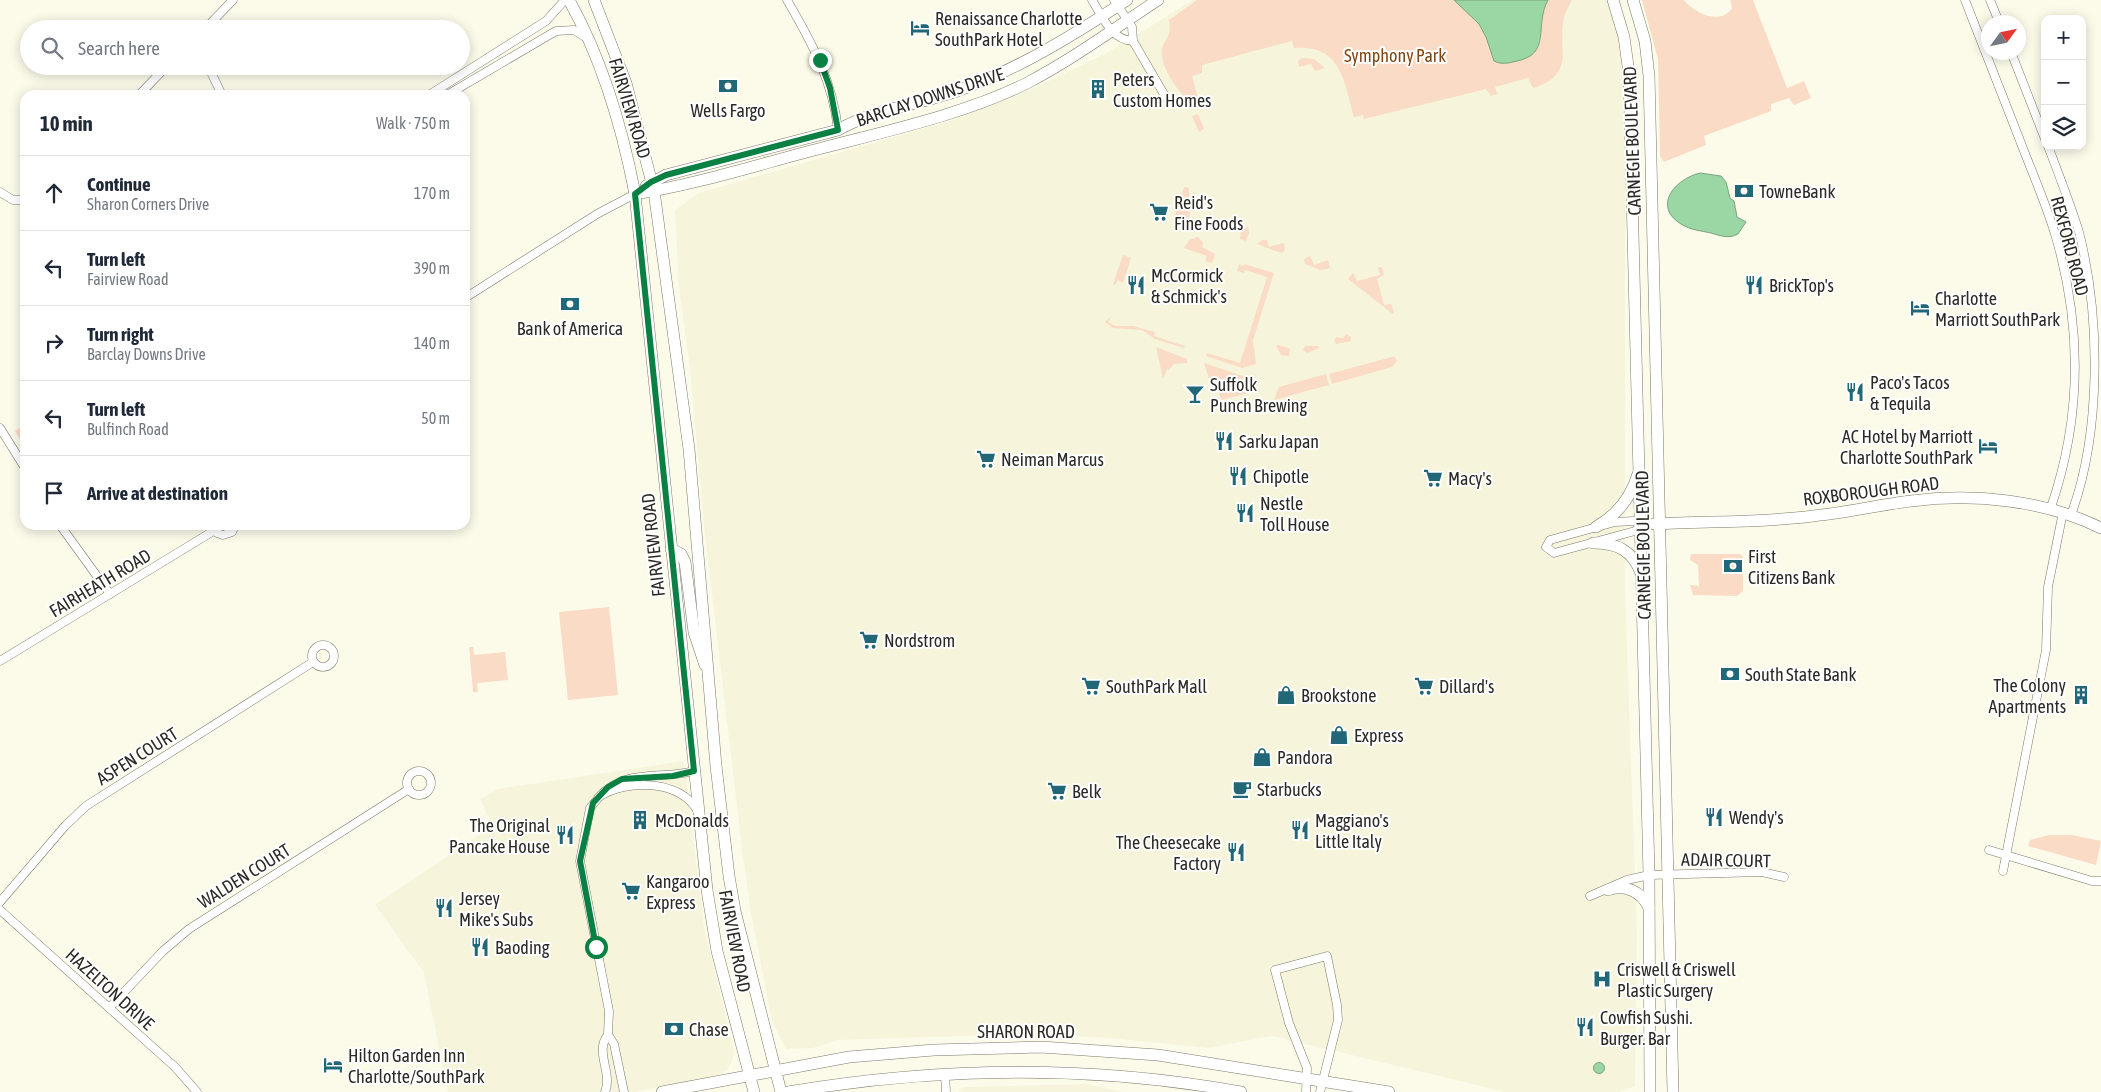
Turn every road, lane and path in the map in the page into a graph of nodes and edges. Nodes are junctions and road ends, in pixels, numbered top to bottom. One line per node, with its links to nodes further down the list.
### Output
1 (233, 0): 15 (street)
2 (565, 0): 21 (street)
3 (569, 0): 19 (street, FAIRVIEW ROAD)
4 (594, 0): 34 (street, FAIRVIEW ROAD)
5 (787, 0): 31 (street)
6 (1092, 0): 14 (street)
7 (1158, 0): 16 (street, BARCLAY DOWNS DRIVE)
8 (1613, 0): 42 (street, CARNEGIE BOULEVARD)
9 (1633, 0): 46 (street, CARNEGIE BOULEVARD)
10 (1965, 0): 43 (street, REXFORD ROAD)
11 (1990, 0): 13 (street)
12 (1120, 2): 14 (street, BARCLAY DOWNS DRIVE); 16 (street)
13 (1996, 15)
14 (1102, 16): 17 (street); 31 (street, BARCLAY DOWNS DRIVE)
15 (213, 20)
16 (1128, 20): 17 (street, BARCLAY DOWNS DRIVE); 18 (street)
17 (1112, 30): 18 (street); 32 (street, BARCLAY DOWNS DRIVE)
18 (1134, 41): 29 (street)
19 (590, 42): 28 (street); 36 (street, FAIRVIEW ROAD)
20 (2014, 60): 30 (street)
21 (470, 69)
22 (158, 75): 25 (street)
23 (212, 75): 26 (street)
24 (461, 75): 27 (street)
25 (144, 90)
26 (220, 90)
27 (437, 90)
28 (455, 90)
29 (1165, 96)
30 (2041, 128)
31 (838, 130): 32 (street); 34 (street, BARCLAY DOWNS DRIVE)
32 (841, 143): 34 (street, BARCLAY DOWNS DRIVE)
33 (2049, 150): 39 (street, REXFORD ROAD)
34 (652, 186): 36 (street, BARCLAY DOWNS DRIVE); 59 (street, FAIRVIEW ROAD)
35 (0, 192): 37 (street)
36 (635, 194): 38 (street, BARCLAY DOWNS DRIVE); 54 (street, FAIRVIEW ROAD)
37 (20, 200)
38 (470, 295)
39 (2099, 416): 44 (street, REXFORD ROAD)
40 (0, 428): 41 (street)
41 (20, 460)
42 (1640, 465): 45 (street, CARNEGIE BOULEVARD); 47 (street)
43 (2050, 510): 44 (street, ROXBOROUGH ROAD); 46 (street, ROXBOROUGH ROAD)
44 (2067, 514): 48 (street, ROXBOROUGH ROAD); 65 (street, REXFORD ROAD)
45 (1642, 524): 46 (street, ROXBOROUGH ROAD); 47 (street); 53 (street); 55 (street, CARNEGIE BOULEVARD)
46 (1660, 524): 67 (street, CARNEGIE BOULEVARD)
47 (1596, 527): 53 (street)
48 (2101, 528)
49 (64, 530): 56 (street)
50 (212, 530): 56 (street, FAIRHEATH ROAD)
51 (217, 530): 52 (street, FAIRHEATH ROAD)
52 (233, 530)
53 (1593, 543): 55 (street)
54 (671, 549): 59 (street); 60 (street, FAIRVIEW ROAD)
55 (1643, 582): 68 (street, CARNEGIE BOULEVARD)
56 (110, 594): 57 (street, FAIRHEATH ROAD)
57 (0, 661)
58 (313, 662): 73 (street, ASPEN COURT)
59 (709, 674): 78 (street, FAIRVIEW ROAD)
60 (694, 771): 62 (street); 63 (street, FAIRVIEW ROAD)
61 (409, 789): 76 (street, WALDEN COURT)
62 (599, 797): 63 (street); 77 (street)
63 (698, 814): 79 (street, FAIRVIEW ROAD)
64 (1989, 850): 65 (street)
65 (2007, 855): 66 (street, REXFORD ROAD); 70 (street)
66 (2003, 871)
67 (1668, 874): 68 (street, ADAIR COURT); 69 (street, ADAIR COURT); 95 (street, CARNEGIE BOULEVARD)
68 (1649, 875): 71 (street, ADAIR COURT); 75 (street, CARNEGIE BOULEVARD)
69 (1784, 877)
70 (2101, 881)
71 (1608, 890): 72 (street, ADAIR COURT); 75 (street)
72 (1590, 896)
73 (0, 902)
74 (0, 910): 76 (street, HAZELTON DRIVE)
75 (1650, 911): 94 (street, CARNEGIE BOULEVARD)
76 (109, 1008): 83 (street, HAZELTON DRIVE)
77 (608, 1035): 84 (street); 85 (street)
78 (775, 1070): 79 (street, SHARON ROAD); 81 (street, SHARON ROAD); 88 (street, FAIRVIEW ROAD)
79 (749, 1074): 86 (street, SHARON ROAD); 87 (street, FAIRVIEW ROAD)
80 (944, 1074): 89 (street); 90 (street); 91 (street)
81 (1308, 1078): 82 (street, SHARON ROAD); 82 (street); 92 (street)
82 (1322, 1086): 93 (street, SHARON ROAD)
83 (198, 1092)
84 (605, 1092)
85 (624, 1092)
86 (662, 1092)
87 (754, 1092)
88 (781, 1092)
89 (788, 1092)
90 (946, 1092)
91 (1241, 1092)
92 (1306, 1092)
93 (1389, 1092)
94 (1650, 1092)
95 (1673, 1092)

